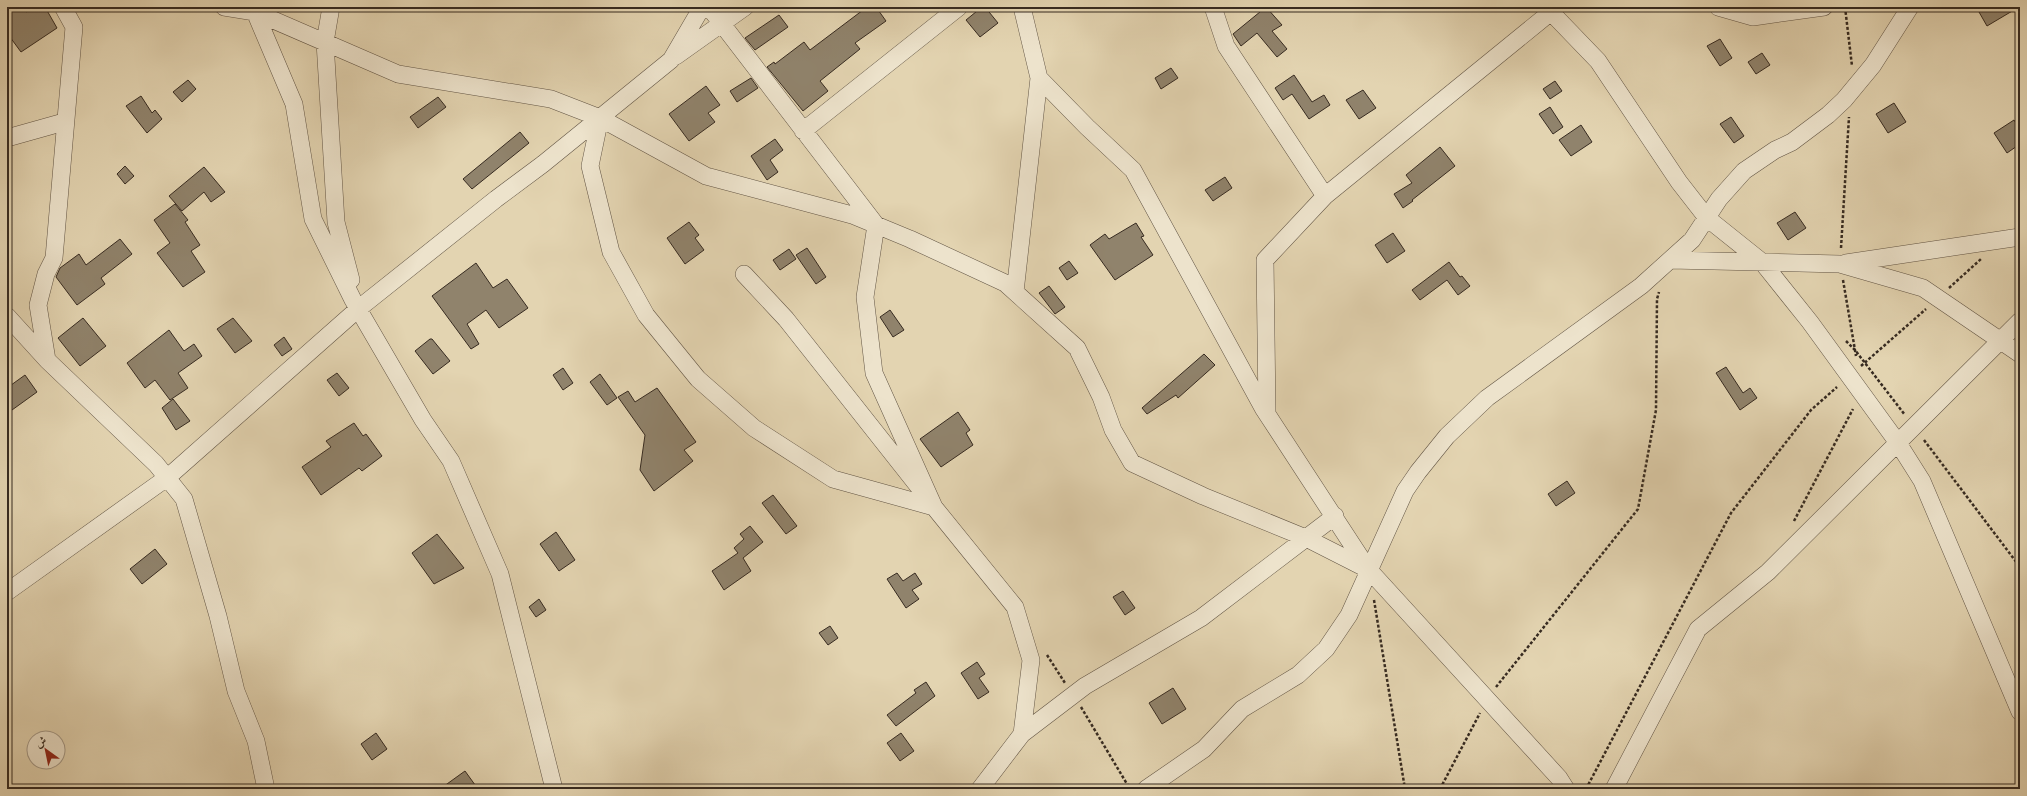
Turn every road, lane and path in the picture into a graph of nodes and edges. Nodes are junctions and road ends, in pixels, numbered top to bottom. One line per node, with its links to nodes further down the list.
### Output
1 (62, 7): 22 (street)
2 (224, 7): 14 (street)
3 (331, 7): 17 (street)
4 (702, 7): 18 (street)
5 (709, 7): 16 (street)
6 (745, 7): 16 (street)
7 (959, 7): 23 (street)
8 (1022, 7): 19 (street)
9 (1213, 7): 25 (street)
10 (1718, 7): 11 (street)
11 (1824, 7)
12 (1845, 7): 20 (path)
13 (1910, 7): 20 (street)
14 (254, 9): 17 (street); 37 (street)
15 (1548, 10): 25 (street); 26 (street)
16 (721, 24): 18 (street); 23 (street)
17 (325, 42): 21 (street); 37 (street)
18 (671, 60): 21 (street)
19 (1039, 78): 35 (street); 48 (street)
20 (1851, 92): 26 (street); 32 (path)
21 (600, 118): 27 (street); 37 (street); 52 (street)
22 (64, 122): 24 (street); 44 (street)
23 (803, 130): 27 (street)
24 (7, 138)
25 (1326, 196): 48 (street)
26 (1707, 218): 30 (street); 31 (street)
27 (876, 225): 35 (street); 52 (street)
28 (2020, 237): 32 (street)
29 (1982, 259): 36 (path)
30 (1670, 260): 31 (street); 57 (street)
31 (1762, 262): 32 (street); 46 (street)
32 (1840, 264): 36 (street); 42 (path)
33 (744, 274): 52 (street)
34 (1661, 286): 59 (path)
35 (1014, 292): 55 (street)
36 (1938, 298): 41 (street); 45 (path)
37 (358, 309): 51 (street); 63 (street)
38 (7, 316): 44 (street)
39 (2020, 321): 41 (street)
40 (1843, 339): 42 (path)
41 (2001, 341): 43 (street); 49 (street)
42 (1855, 350): 45 (path); 45 (path)
43 (2020, 354)
44 (47, 360): 51 (street)
45 (1864, 363): 49 (path)
46 (1850, 376): 47 (street); 69 (path)
47 (1862, 392): 50 (street); 54 (path)
48 (1267, 412): 53 (street)
49 (1914, 428): 50 (street); 56 (path)
50 (1898, 443): 60 (street); 70 (street)
51 (168, 478): 58 (street); 62 (street)
52 (934, 507): 61 (street)
53 (1334, 516): 55 (street); 57 (street)
54 (1793, 524)
55 (1306, 538): 57 (street); 61 (street)
56 (2020, 567)
57 (1369, 570): 59 (street); 65 (street); 66 (path)
58 (7, 592)
59 (1487, 699): 67 (path); 68 (street)
60 (2020, 712)
61 (1022, 734): 64 (street)
62 (266, 789)
63 (554, 789)
64 (980, 789)
65 (1146, 789)
66 (1405, 789)
67 (1440, 789)
68 (1566, 789)
69 (1586, 789)
70 (1614, 789)

